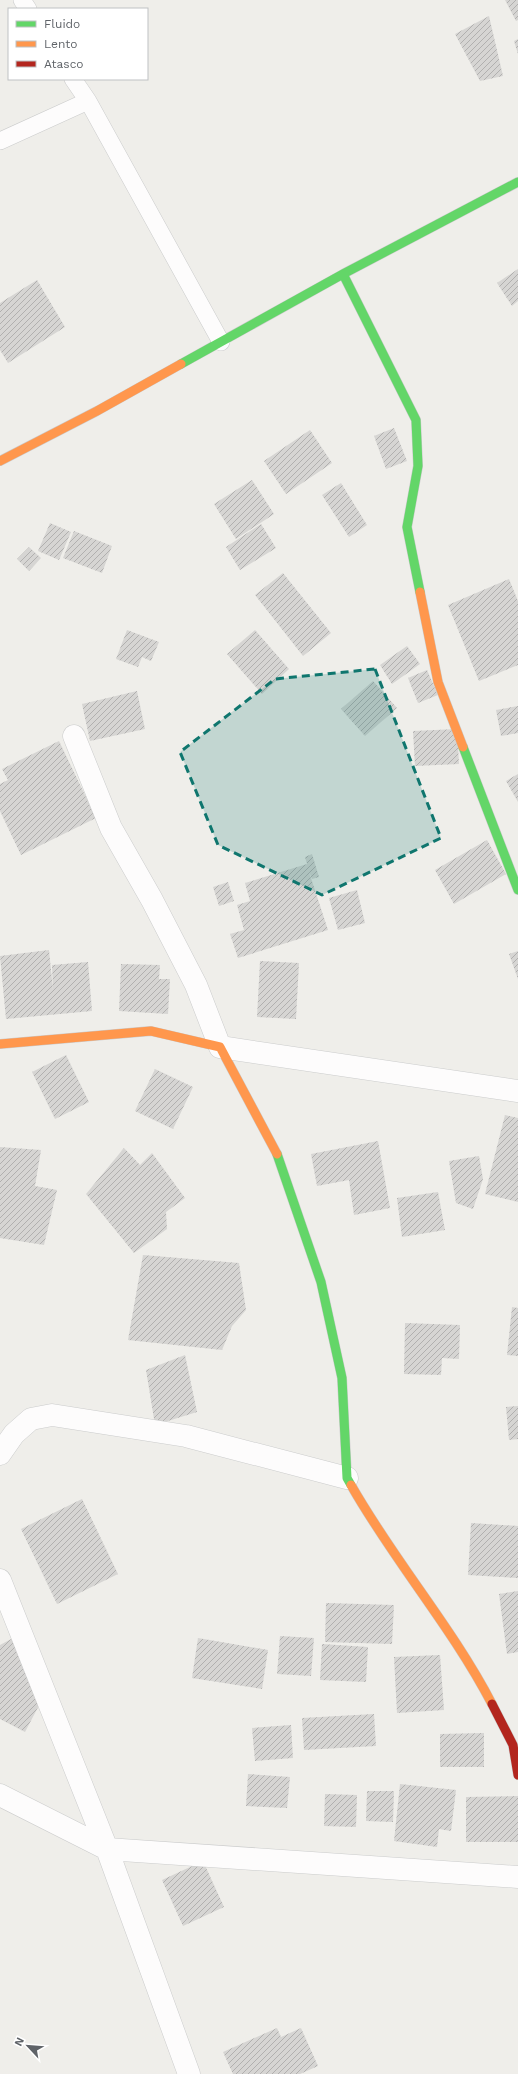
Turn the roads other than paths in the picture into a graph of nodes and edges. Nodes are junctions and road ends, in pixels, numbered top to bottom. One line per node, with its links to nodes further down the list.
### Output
1 (74, 80): 2 (lane)
2 (88, 101): 3 (lane); 6 (lane)
3 (0, 140)
4 (518, 182): 5 (street)
5 (342, 274): 6 (street); 9 (street)
6 (221, 342): 7 (street)
7 (0, 461)
8 (74, 736): 11 (street)
9 (518, 890)
10 (0, 1044): 11 (street)
11 (220, 1047): 12 (street); 14 (street)
12 (518, 1091)
13 (0, 1454): 14 (street)
14 (347, 1478): 16 (street)
15 (0, 1580): 18 (street)
16 (518, 1775)
17 (0, 1796): 18 (street)
18 (106, 1849): 19 (street); 20 (street)
19 (518, 1877)
20 (189, 2074)

